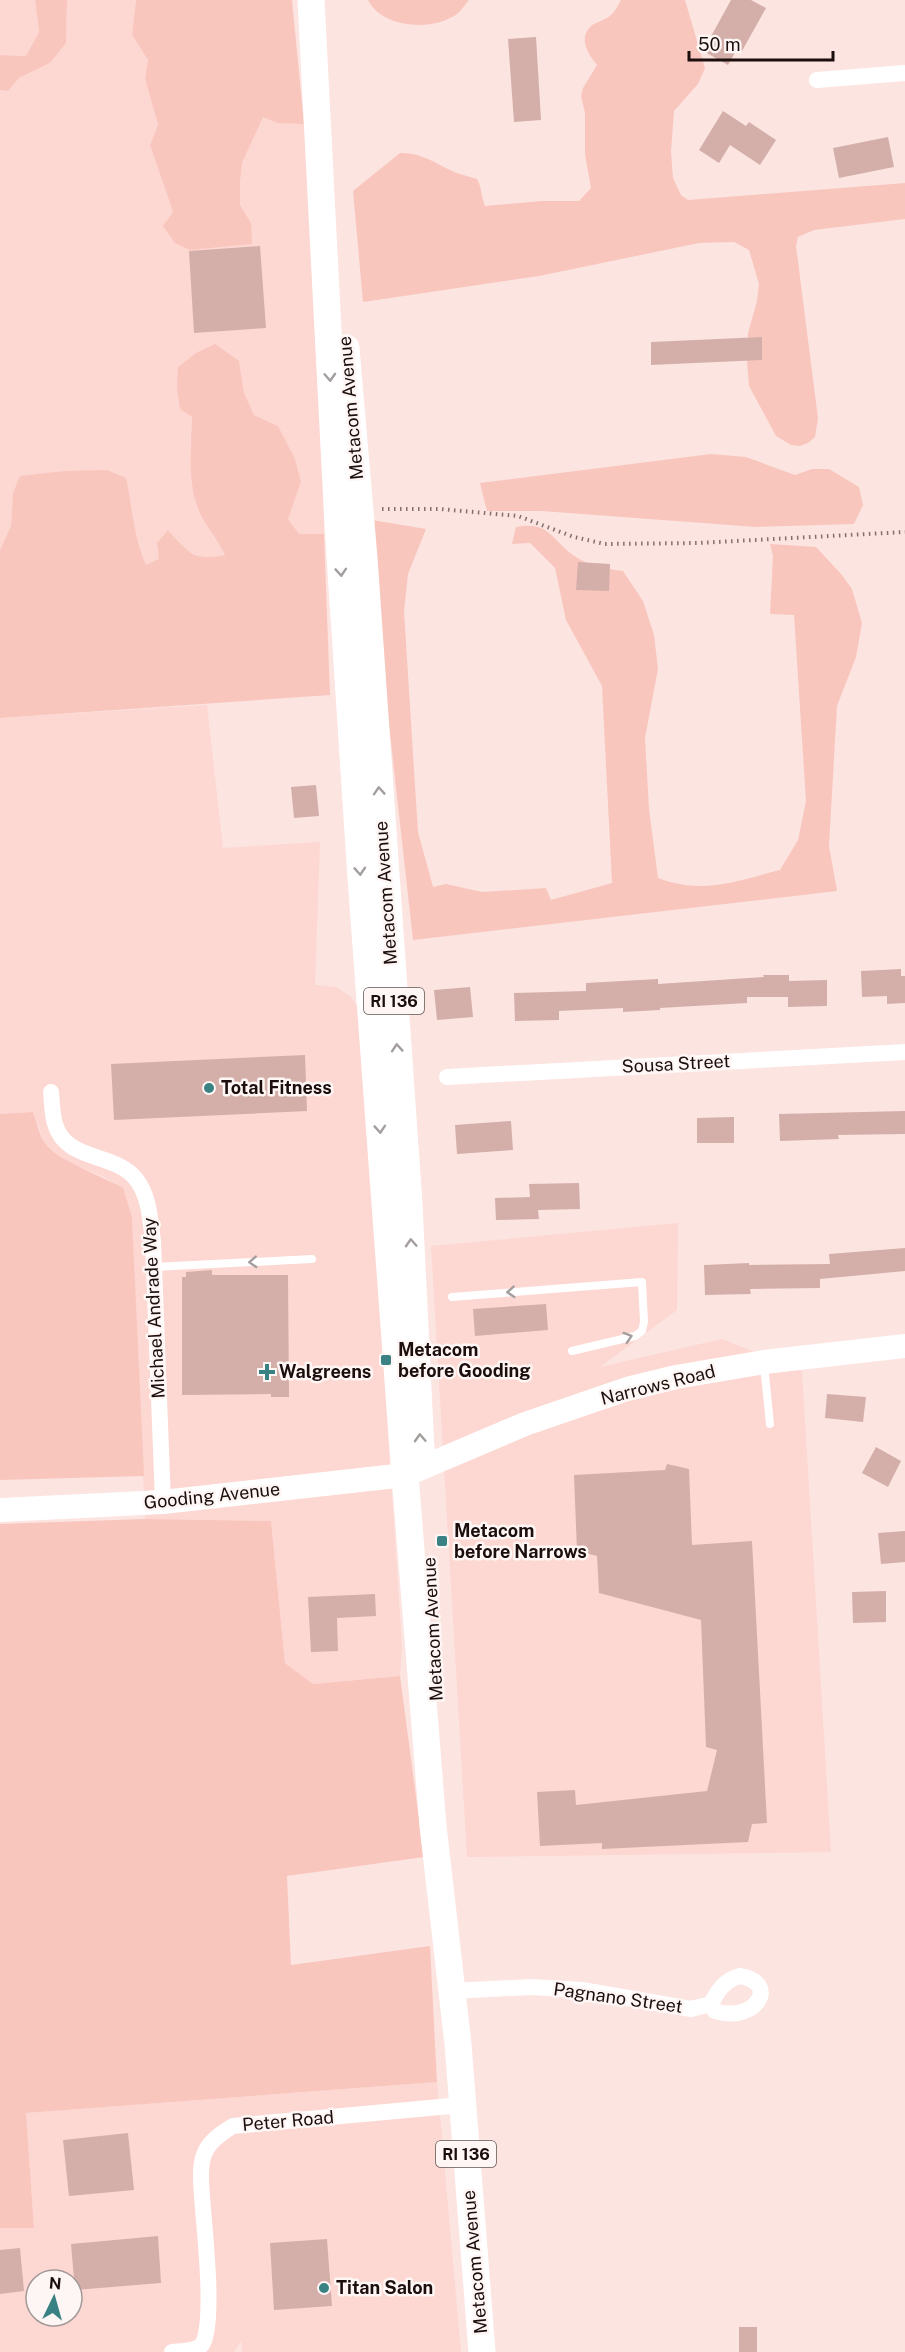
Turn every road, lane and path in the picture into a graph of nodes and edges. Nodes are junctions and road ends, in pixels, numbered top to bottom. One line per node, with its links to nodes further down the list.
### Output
1 (311, 0): 2 (main road, Metacom Avenue / RI 136)
2 (314, 46): 5 (main road, Metacom Avenue / RI 136); 7 (main road, Metacom Avenue / RI 136, one-way to 7)
3 (905, 73): 4 (street)
4 (817, 80)
5 (360, 510): 6 (path); 7 (main road, Metacom Avenue / RI 136)
6 (905, 532)
7 (361, 703): 18 (main road, Metacom Avenue / RI 136)
8 (905, 1052): 9 (street, Sousa Street)
9 (447, 1077)
10 (51, 1092): 12 (street, Michael Andrade Way)
11 (312, 1259): 12 (lane, one-way to 12)
12 (154, 1267): 19 (street, Michael Andrade Way)
13 (452, 1297): 15 (lane, one-way to 13)
14 (905, 1346): 16 (street, Narrows Road)
15 (572, 1352)
16 (764, 1362): 17 (lane); 18 (street, Narrows Road)
17 (770, 1424)
18 (413, 1471): 19 (street, Gooding Avenue); 21 (main road, Metacom Avenue / RI 136); 21 (main road, Metacom Avenue / RI 136)
19 (163, 1502): 20 (street, Gooding Avenue)
20 (0, 1510)
21 (436, 1798): 22 (main road, Metacom Avenue / RI 136)
22 (452, 1991): 23 (street, Pagnano Street); 24 (main road, Metacom Avenue / RI 136)
23 (711, 2004)
24 (462, 2105): 25 (street, Peter Road); 26 (main road, Metacom Avenue / RI 136)
25 (172, 2352)
26 (482, 2352)

